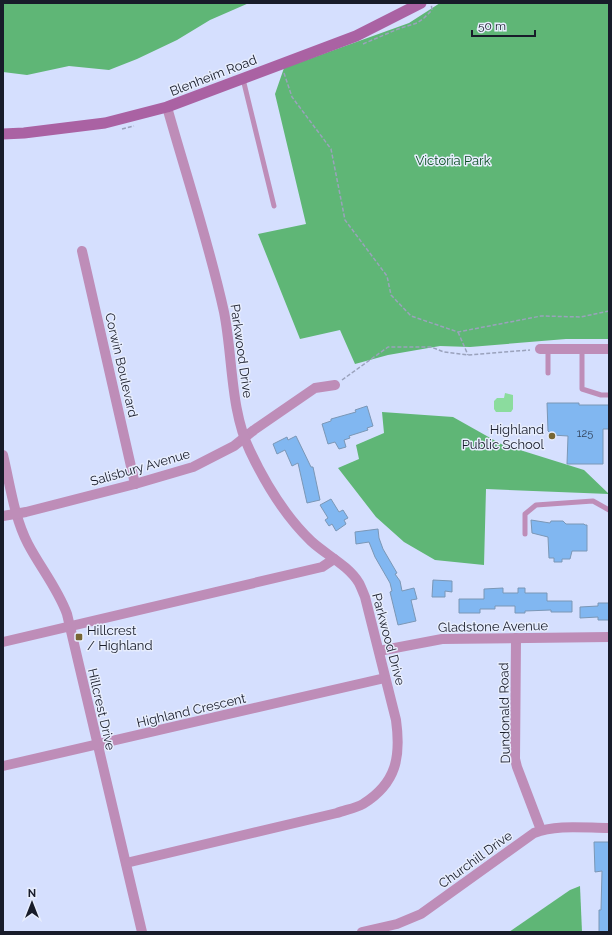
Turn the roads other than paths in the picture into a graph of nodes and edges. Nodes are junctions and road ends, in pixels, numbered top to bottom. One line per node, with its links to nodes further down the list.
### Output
1 (421, 3): 2 (main road, Blenheim Road)
2 (243, 79): 3 (main road, Blenheim Road); 5 (lane)
3 (167, 108): 4 (main road, Blenheim Road); 13 (street, Parkwood Drive)
4 (3, 134)
5 (274, 206)
6 (82, 251): 15 (street, Corwin Boulevard)
7 (544, 349): 8 (street); 10 (lane)
8 (582, 349): 9 (street); 12 (lane)
9 (609, 349)
10 (548, 373)
11 (335, 385): 13 (street, Salisbury Avenue)
12 (609, 395)
13 (244, 438): 15 (street, Salisbury Avenue); 20 (street, Parkwood Drive)
14 (3, 455): 17 (street, Hillcrest Drive)
15 (136, 484): 17 (street, Salisbury Avenue)
16 (609, 510): 19 (lane)
17 (17, 513): 18 (street, Salisbury Avenue); 21 (street, Hillcrest Drive)
18 (3, 516)
19 (525, 534)
20 (334, 559): 21 (street); 25 (street, Parkwood Drive)
21 (70, 626): 24 (street); 27 (street, Hillcrest Drive)
22 (609, 637): 23 (street, Gladstone Avenue)
23 (516, 638): 25 (street, Gladstone Avenue); 30 (street, Dundonald Road)
24 (3, 642)
25 (379, 651): 26 (street, Parkwood Drive)
26 (385, 678): 27 (street, Highland Crescent); 31 (street, Parkwood Drive)
27 (97, 745): 28 (street, Highland Crescent); 31 (street, Hillcrest Drive)
28 (3, 766)
29 (609, 828): 30 (street, Churchill Drive)
30 (541, 830): 33 (street, Churchill Drive)
31 (126, 864): 32 (street, Hillcrest Drive)
32 (142, 932)
33 (362, 932)

